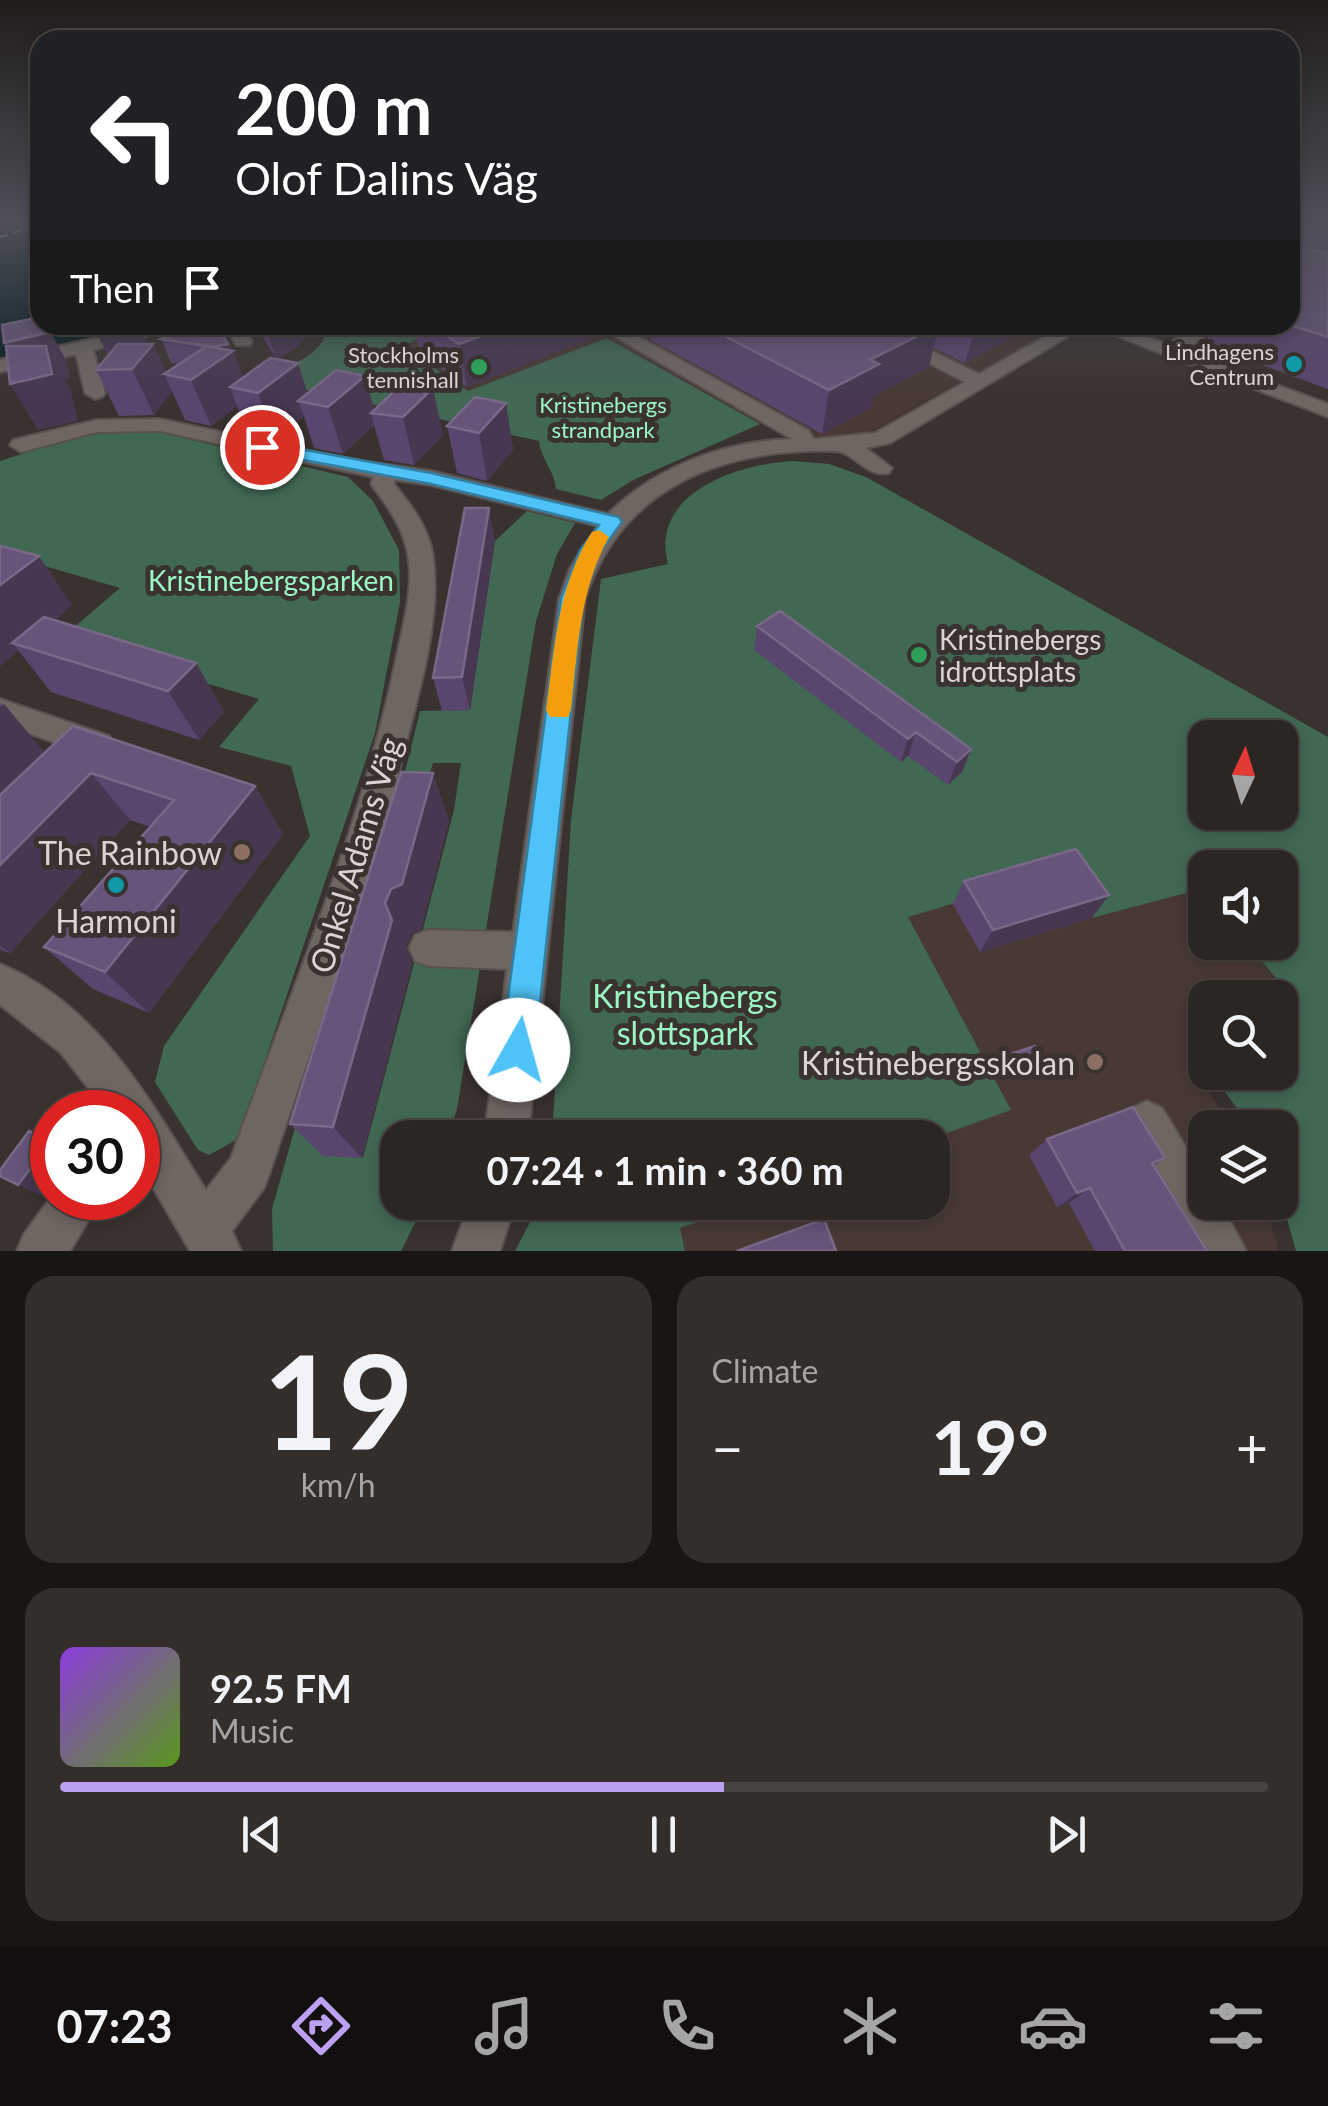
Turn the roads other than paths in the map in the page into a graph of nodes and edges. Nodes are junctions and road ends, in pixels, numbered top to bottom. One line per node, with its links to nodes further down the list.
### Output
1 (138, 335): 9 (street)
2 (622, 335): 17 (street)
3 (886, 335): 11 (street)
4 (1061, 335): 11 (street)
5 (1125, 335): 14 (street)
6 (1156, 335): 8 (street)
7 (1196, 335): 8 (street)
8 (1181, 344): 13 (street)
9 (83, 348): 10 (street); 12 (street)
10 (0, 366)
11 (982, 382): 16 (street)
12 (94, 393)
13 (1328, 399)
14 (1328, 411)
15 (21, 445): 19 (street)
16 (846, 445): 17 (street); 18 (street)
17 (809, 446): 20 (street)
18 (881, 468)
19 (386, 472): 20 (street); 32 (street, Onkel Adams Väg)
20 (612, 522): 24 (street)
21 (0, 711): 22 (street)
22 (70, 772)
23 (428, 948): 24 (street)
24 (530, 952): 27 (street)
25 (0, 984): 26 (street)
26 (118, 1090)
27 (508, 1120)
28 (1147, 1123): 35 (street)
29 (160, 1157): 32 (street)
30 (63, 1220): 33 (street)
31 (487, 1220): 34 (street)
32 (212, 1240)
33 (41, 1251)
34 (476, 1251)
35 (1222, 1251)

